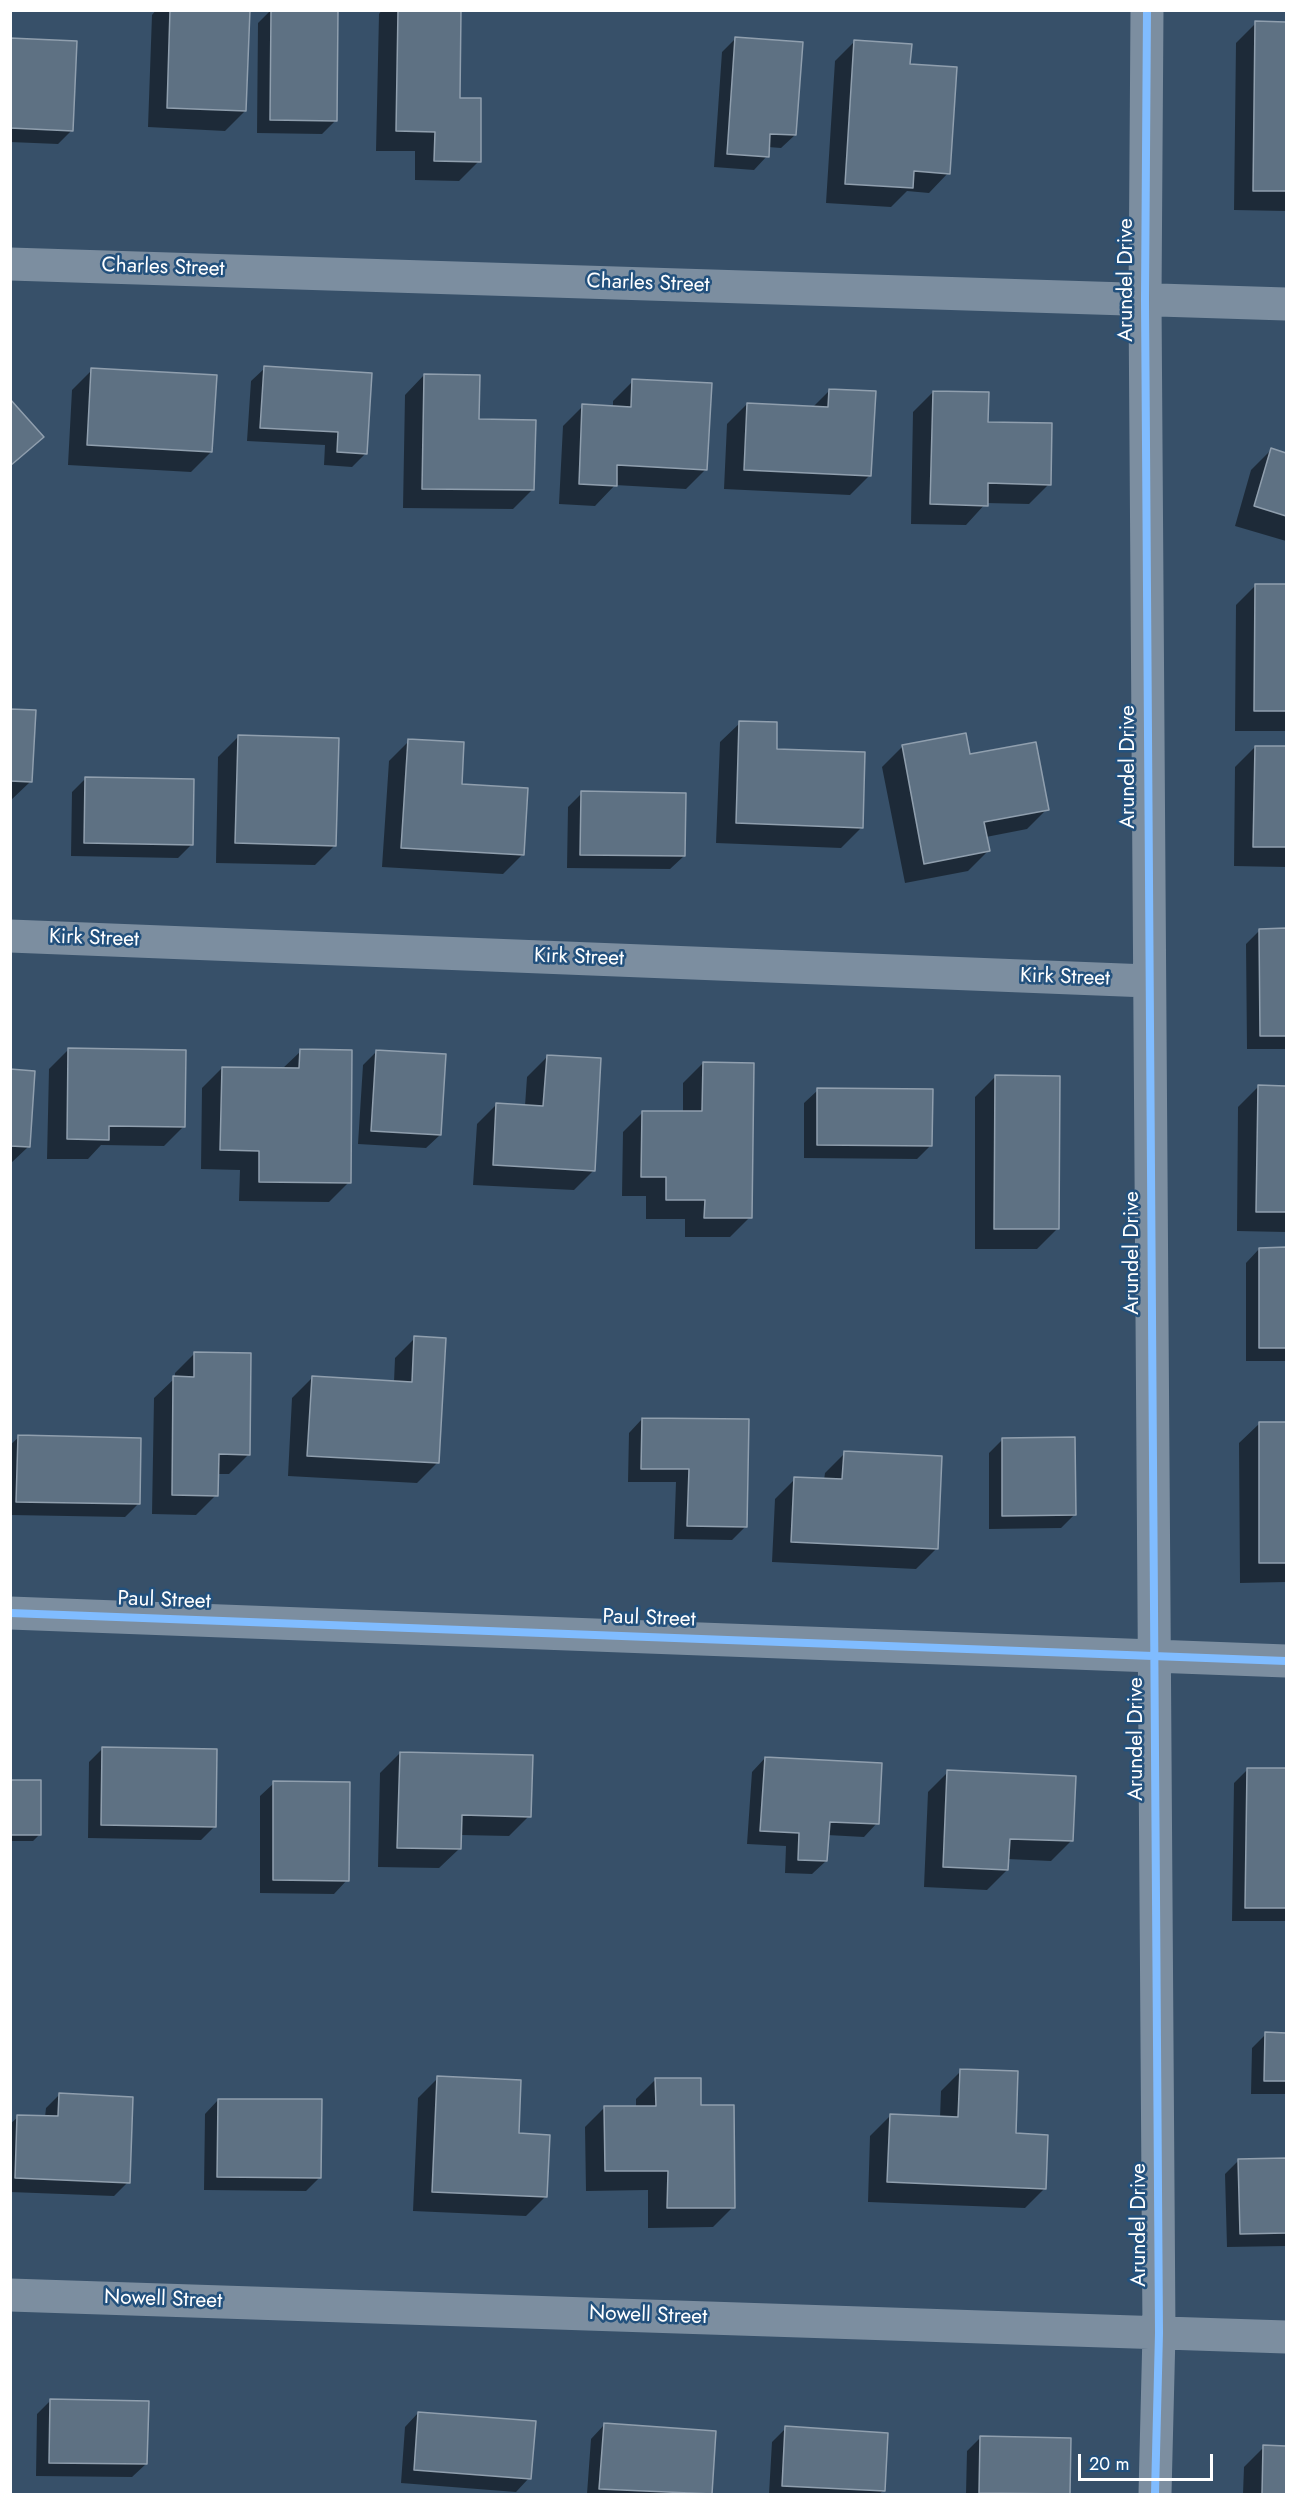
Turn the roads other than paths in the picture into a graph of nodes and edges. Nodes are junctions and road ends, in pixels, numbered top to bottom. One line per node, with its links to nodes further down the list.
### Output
1 (1147, 10): 3 (street, Arundel Drive)
2 (10, 264): 3 (street, Charles Street)
3 (1144, 299): 4 (street, Charles Street); 6 (street, Arundel Drive)
4 (1287, 304)
5 (10, 936): 6 (street, Kirk Street)
6 (1148, 981): 8 (street, Arundel Drive)
7 (10, 1613): 8 (street, Paul Street)
8 (1154, 1656): 9 (street, Paul Street); 11 (street, Arundel Drive)
9 (1287, 1660)
10 (10, 2295): 11 (street, Nowell Street)
11 (1159, 2332): 12 (street, Nowell Street); 13 (street, Arundel Drive)
12 (1287, 2337)
13 (1155, 2494)

